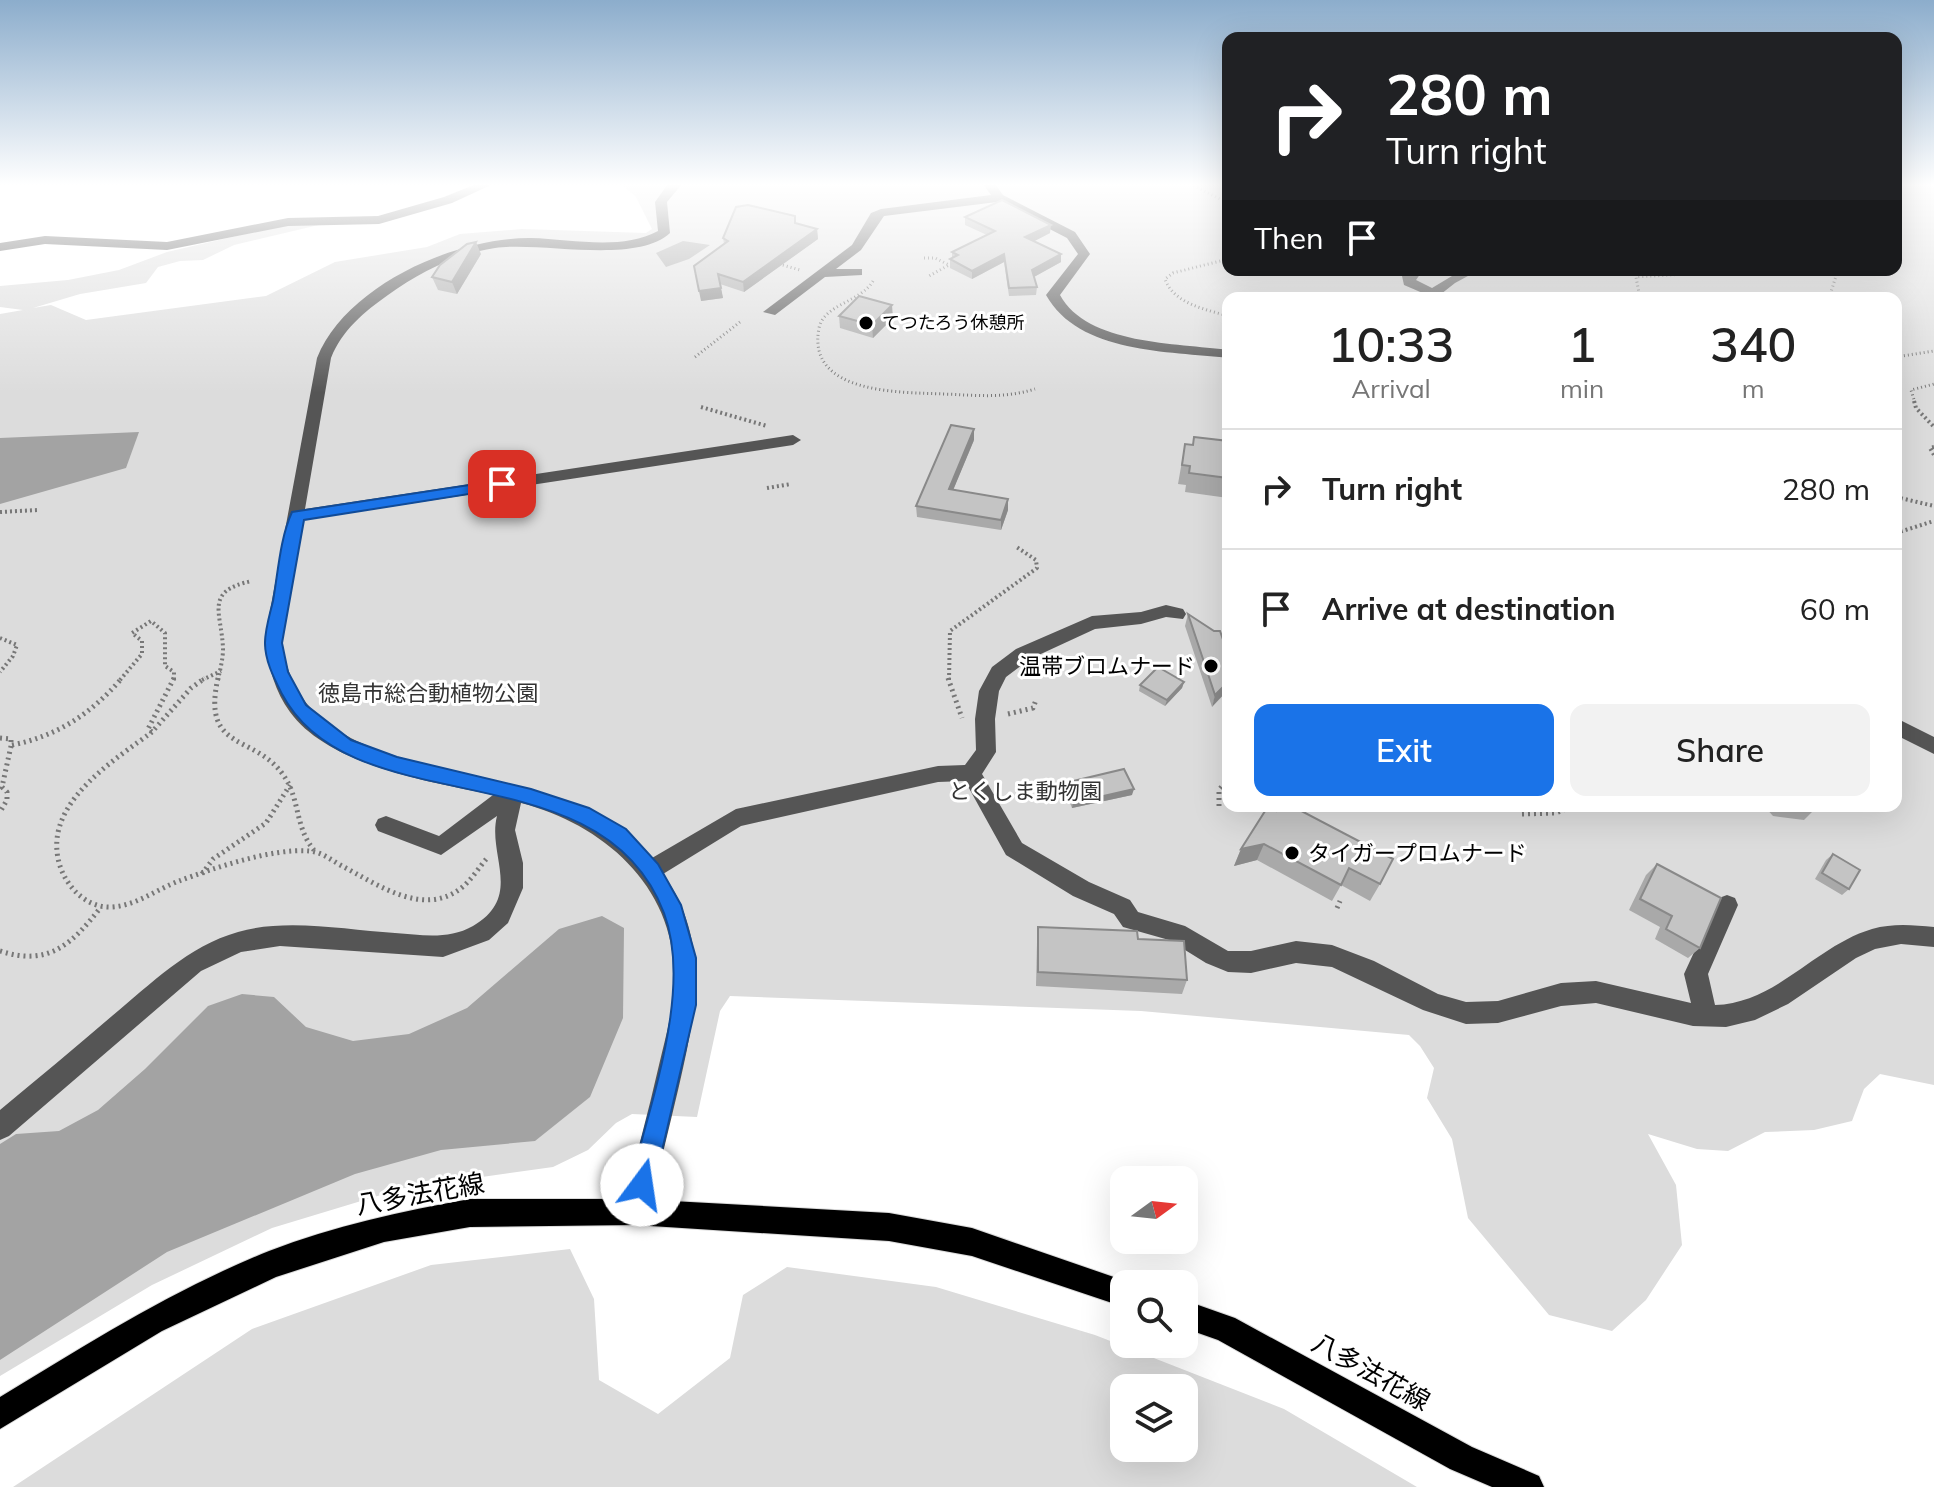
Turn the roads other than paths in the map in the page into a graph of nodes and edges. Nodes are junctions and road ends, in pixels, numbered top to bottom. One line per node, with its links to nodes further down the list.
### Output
1 (456, 253): 13 (street)
2 (849, 253): 5 (street)
3 (1084, 253): 11 (street)
4 (857, 272): 5 (street)
5 (823, 275): 10 (street)
6 (1409, 276): 8 (street)
7 (1459, 276): 9 (street)
8 (1425, 292)
9 (1436, 292)
10 (770, 312)
11 (1222, 353)
12 (793, 440): 13 (street)
13 (297, 516): 18 (street)
14 (1177, 614): 17 (street)
15 (1902, 729): 16 (street)
16 (1934, 746)
17 (971, 773): 20 (street); 23 (street)
18 (513, 792): 19 (street); 20 (street); 24 (street)
19 (386, 825)
20 (651, 870): 25 (street)
21 (1727, 905): 23 (street)
22 (1934, 937): 23 (street)
23 (1706, 1017)
24 (0, 1127)
25 (635, 1212): 26 (main road, 八多法花線); 28 (main road, 八多法花線)
26 (1110, 1288)
27 (1198, 1319): 29 (main road, 八多法花線)
28 (0, 1414)
29 (1528, 1487)

